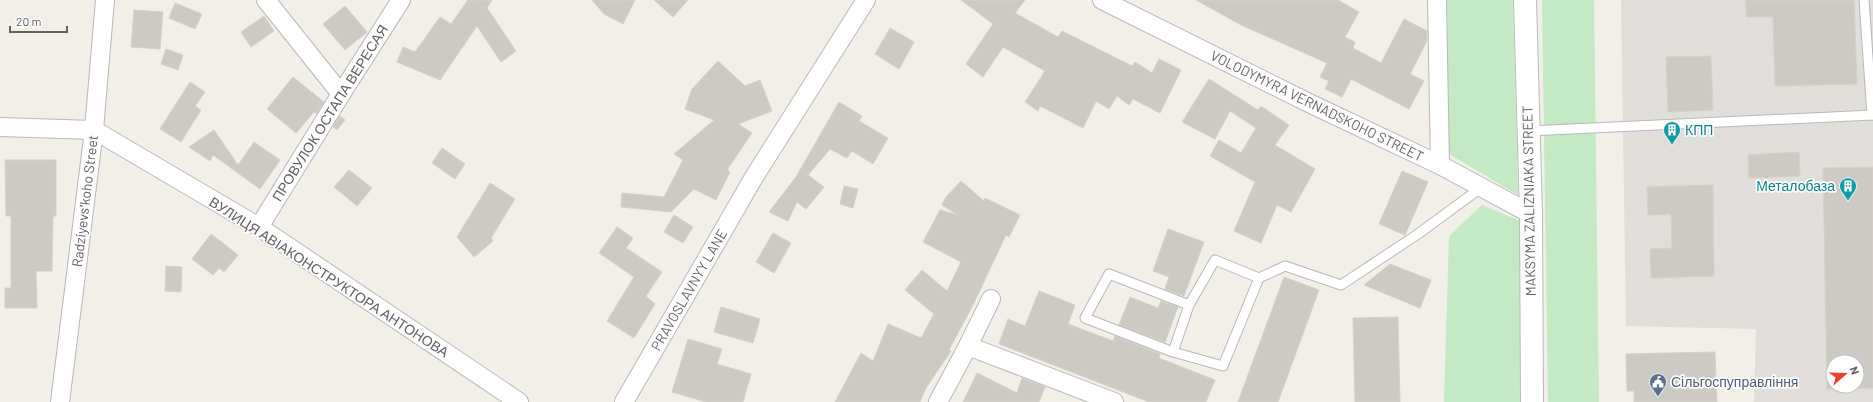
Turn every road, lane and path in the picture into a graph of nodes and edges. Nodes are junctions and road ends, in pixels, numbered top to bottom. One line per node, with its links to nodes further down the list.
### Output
1 (105, 0): 12 (street, Radziyevsʹkoho Street)
2 (266, 0): 9 (street)
3 (401, 0): 9 (street, ПРОВУЛОК ОСТАПА ВЕРЕСАЯ)
4 (866, 0): 25 (street, PRAVOSLAVNYY LANE)
5 (1102, 0): 14 (street, VOLODYMYRA VERNADSKOHO STREET)
6 (1437, 0): 14 (street)
7 (1525, 0): 13 (main road, MAKSYMA ZALIZNIAKA STREET)
8 (1864, 0): 10 (lane)
9 (341, 94): 17 (street, ПРОВУЛОК ОСТАПА ВЕРЕСАЯ)
10 (1872, 115): 13 (lane)
11 (0, 127): 12 (street, ВУЛИЦЯ АВІАКОНСТРУКТОРА АНТОНОВА)
12 (94, 130): 17 (street, ВУЛИЦЯ АВІАКОНСТРУКТОРА АНТОНОВА); 23 (street, Radziyevsʹkoho Street)
13 (1528, 131): 16 (main road, MAKSYMA ZALIZNIAKA STREET)
14 (1440, 165): 15 (street, VOLODYMYRA VERNADSKOHO STREET)
15 (1482, 187): 16 (street, VOLODYMYRA VERNADSKOHO STREET); 18 (lane)
16 (1531, 214): 28 (main road, MAKSYMA ZALIZNIAKA STREET)
17 (259, 227): 24 (street, ВУЛИЦЯ АВІАКОНСТРУКТОРА АНТОНОВА)
18 (1259, 278): 20 (lane); 22 (lane)
19 (991, 299): 21 (street)
20 (1189, 305): 22 (lane); 22 (lane)
21 (968, 346): 26 (street); 27 (street)
22 (1173, 352)
23 (60, 402)
24 (518, 402)
25 (624, 402)
26 (938, 402)
27 (1114, 402)
28 (1532, 402)

